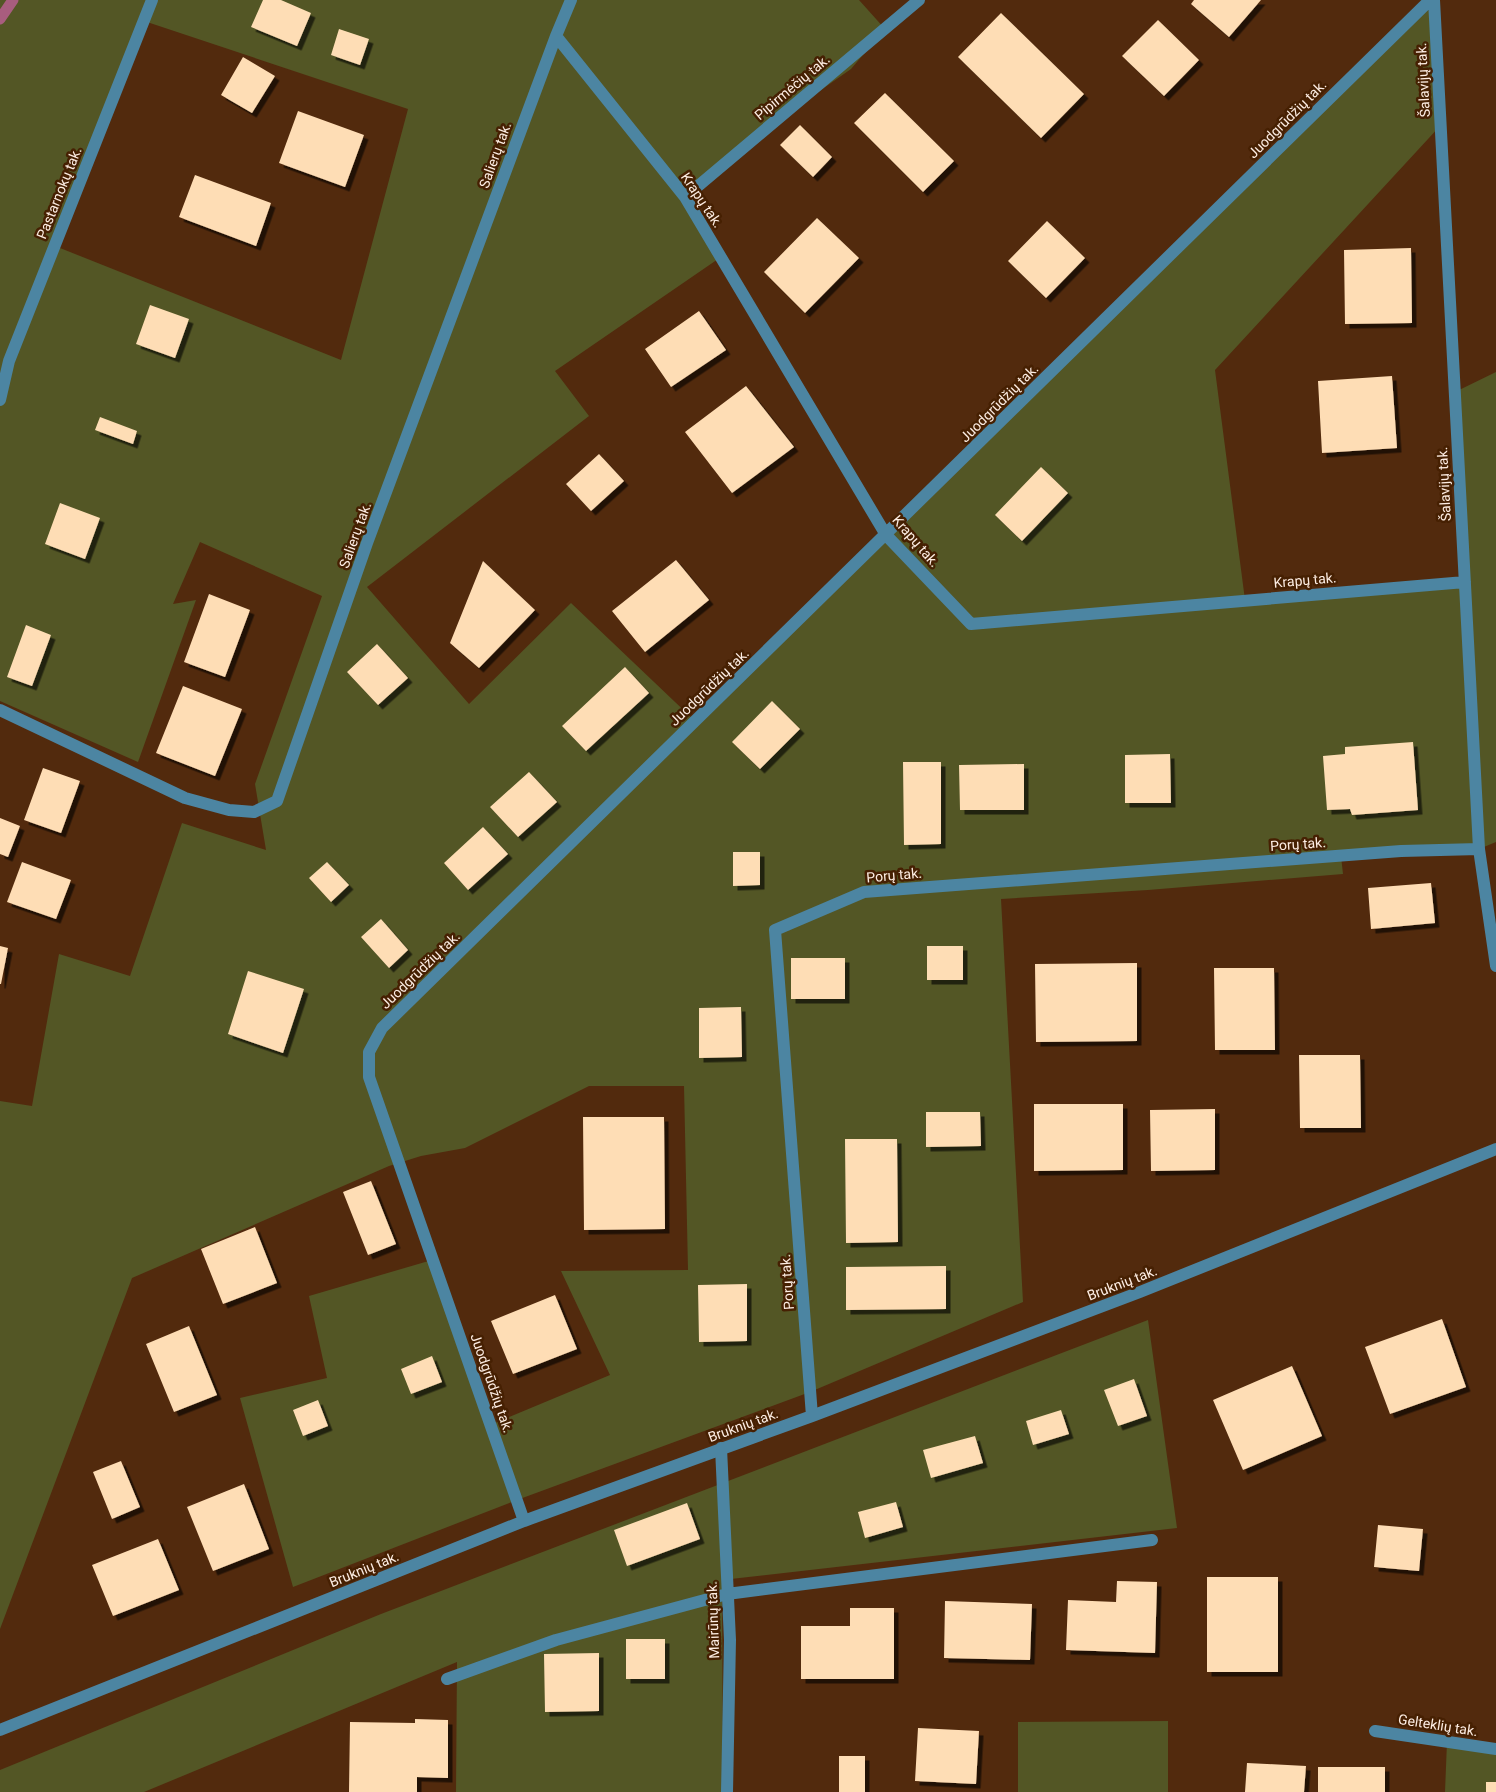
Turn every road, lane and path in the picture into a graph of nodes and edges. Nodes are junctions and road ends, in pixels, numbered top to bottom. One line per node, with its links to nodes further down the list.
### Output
1 (152, 0): 7 (street, Pastarnokų tak.)
2 (571, 0): 5 (street, Salierų tak.)
3 (918, 0): 6 (street, Pipirmėčių tak.)
4 (1432, 0): 8 (street, Juodgrūdžių tak.); 9 (street, Šalavijų tak.)
5 (556, 36): 6 (street, Krapų tak.); 10 (street, Salierų tak.)
6 (685, 198): 8 (street, Krapų tak.)
7 (0, 400)
8 (886, 535): 9 (street, Krapų tak.); 16 (street, Juodgrūdžių tak.)
9 (1465, 582): 11 (street, Šalavijų tak.)
10 (0, 710)
11 (1479, 849): 12 (street, Šalavijų tak.); 14 (street, Porų tak.)
12 (1496, 966)
13 (1496, 1149): 14 (street, Bruknių tak.)
14 (812, 1416): 15 (street, Bruknių tak.)
15 (722, 1448): 16 (street, Bruknių tak.); 18 (street, Mairūnų tak.)
16 (524, 1521): 20 (street, Bruknių tak.)
17 (1152, 1540): 18 (street)
18 (728, 1594): 19 (street); 23 (street, Mairūnų tak.)
19 (446, 1678)
20 (0, 1730)
21 (1375, 1731): 22 (street, Gelteklių tak.)
22 (1496, 1749)
23 (727, 1792)

